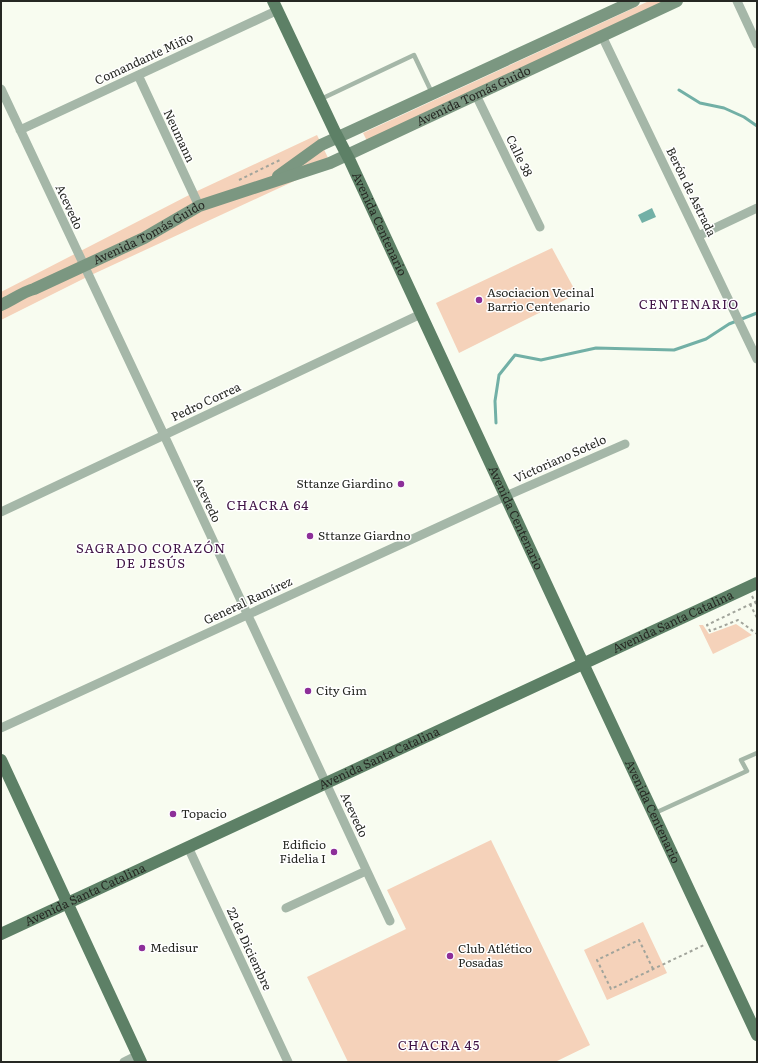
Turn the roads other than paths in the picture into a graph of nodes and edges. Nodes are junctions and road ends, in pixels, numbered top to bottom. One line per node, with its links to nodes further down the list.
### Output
1 (634, 1): 9 (main road, Avenida Tomás Guido)
2 (677, 1): 5 (main road, Avenida Tomás Guido)
3 (738, 1): 6 (street)
4 (276, 6): 7 (street, Comandante Miño); 11 (main road, Avenida Centenario)
5 (602, 36): 10 (main road, Avenida Tomás Guido); 19 (street, Berón de Astrada)
6 (757, 44)
7 (138, 75): 12 (street, Comandante Miño); 16 (street, Neumann)
8 (1, 89): 12 (street, Acevedo)
9 (432, 94): 11 (lane); 13 (main road, Avenida Tomás Guido)
10 (476, 95): 14 (main road, Avenida Tomás Guido); 18 (street, Calle 38)
11 (319, 100): 13 (main road, Avenida Centenario)
12 (20, 130): 20 (street, Acevedo)
13 (338, 138): 14 (main road, Avenida Centenario); 15 (main road, Avenida Tomás Guido)
14 (347, 155): 15 (main road, Avenida Tomás Guido); 22 (main road, Avenida Centenario)
15 (267, 184): 16 (main road, Avenida Tomás Guido)
16 (199, 206): 20 (main road, Avenida Tomás Guido)
17 (757, 208): 19 (street)
18 (540, 227)
19 (698, 236): 23 (street, Berón de Astrada)
20 (84, 266): 21 (main road, Avenida Tomás Guido); 24 (street, Acevedo)
21 (1, 305)
22 (421, 314): 24 (street, Pedro Correa); 26 (main road, Avenida Centenario)
23 (757, 358)
24 (164, 435): 27 (street, Pedro Correa); 29 (street, Acevedo)
25 (625, 444): 26 (street, Victoriano Sotelo)
26 (506, 496): 29 (street, General Ramírez); 30 (main road, Avenida Centenario)
27 (1, 512)
28 (757, 583): 30 (main road, Avenida Santa Catalina)
29 (247, 614): 31 (street, General Ramírez); 34 (street, Acevedo)
30 (583, 664): 34 (main road, Avenida Santa Catalina); 35 (main road, Avenida Centenario)
31 (1, 728)
32 (757, 753): 35 (lane)
33 (1, 760): 38 (main road)
34 (326, 783): 36 (main road, Avenida Santa Catalina); 37 (street, Acevedo)
35 (653, 814): 42 (main road, Avenida Centenario)
36 (188, 847): 38 (main road, Avenida Santa Catalina); 45 (street, 22 de Diciembre)
37 (366, 871): 39 (street); 40 (street, Acevedo)
38 (68, 903): 41 (main road, Avenida Santa Catalina); 43 (main road)
39 (286, 908)
40 (390, 921)
41 (1, 934)
42 (757, 1035)
43 (140, 1059): 44 (street)
44 (124, 1062)
45 (288, 1062)

